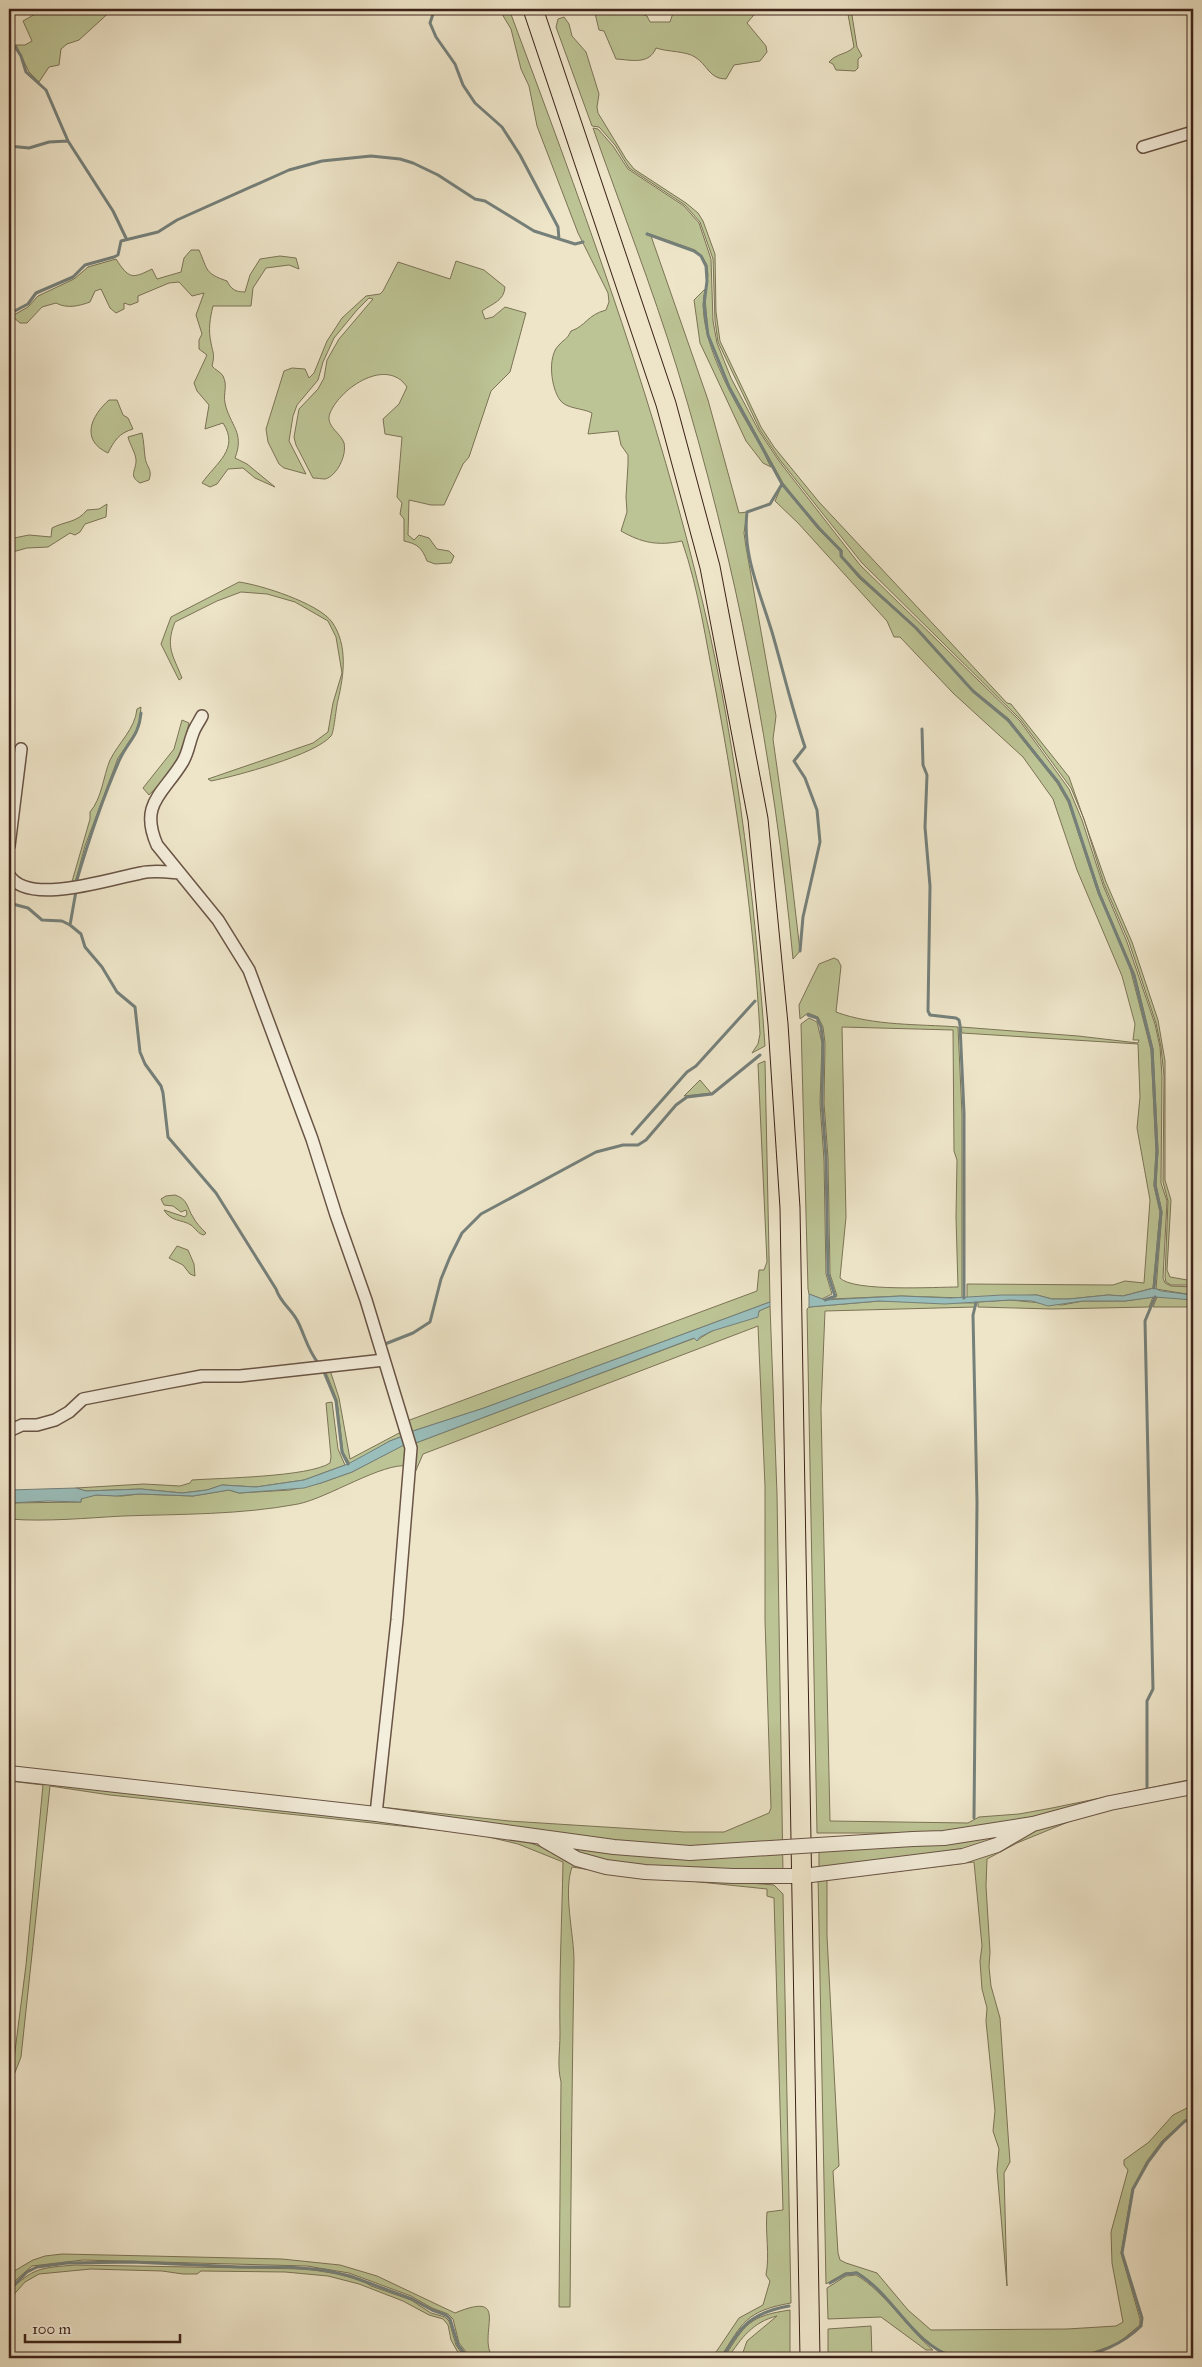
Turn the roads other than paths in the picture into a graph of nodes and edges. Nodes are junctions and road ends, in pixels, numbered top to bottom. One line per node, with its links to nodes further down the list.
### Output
1 (533, 9): 16 (highway)
2 (1193, 132): 3 (street)
3 (1143, 146)
4 (202, 716): 7 (street)
5 (21, 749): 6 (street)
6 (9, 846)
7 (180, 873): 8 (street); 9 (street)
8 (9, 875)
9 (384, 1360): 10 (street); 13 (street)
10 (9, 1430)
11 (9, 1772): 13 (street)
12 (1193, 1787): 14 (street)
13 (376, 1814): 15 (street)
14 (1033, 1824): 15 (street, bridge); 16 (street)
15 (538, 1837): 16 (street)
16 (803, 1876): 17 (highway)
17 (810, 2358)

